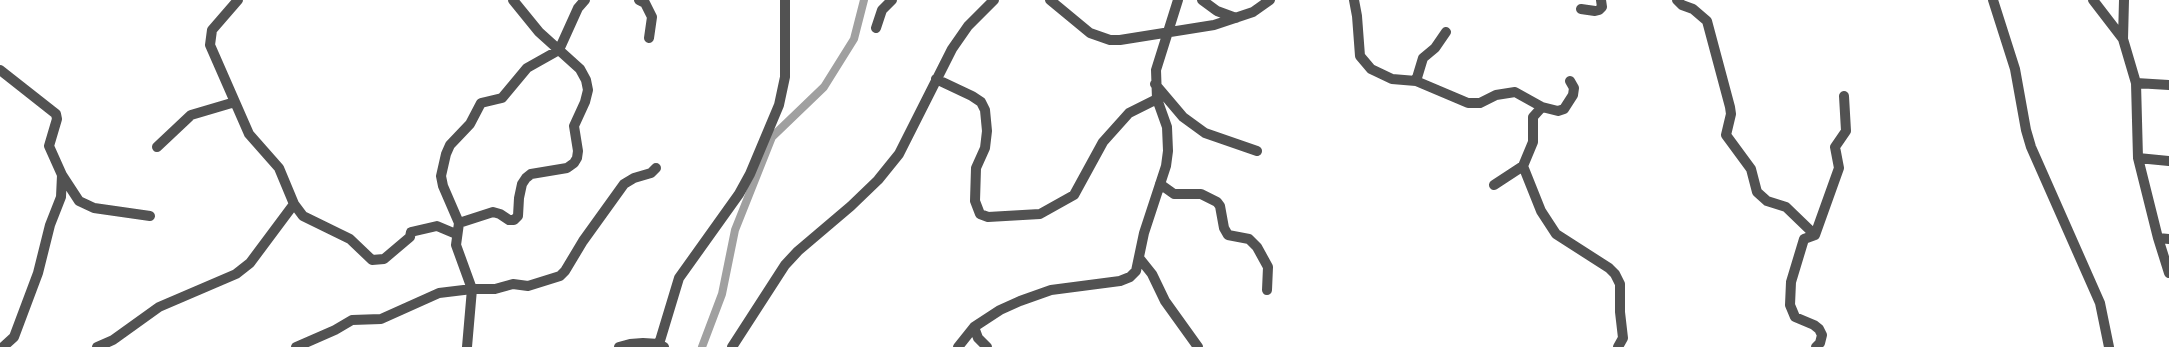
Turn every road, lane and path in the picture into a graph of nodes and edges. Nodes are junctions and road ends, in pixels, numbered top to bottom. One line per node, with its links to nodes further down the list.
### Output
1 (238, 0): 35 (street)
2 (513, 0): 25 (street)
3 (585, 0): 25 (street)
4 (639, 0): 23 (street)
5 (785, 0): 59 (street)
6 (892, 0): 20 (street)
7 (994, 0): 27 (street)
8 (1050, 0): 21 (street)
9 (1178, 0): 21 (street)
10 (1202, 0): 19 (street)
11 (1270, 0): 19 (street)
12 (1354, 0): 28 (street)
13 (1601, 0): 18 (street)
14 (1677, 0): 50 (street)
15 (1993, 0): 71 (street)
16 (2093, 0): 24 (street)
17 (2124, 0): 24 (street)
18 (1581, 9)
19 (1236, 18): 21 (street)
20 (876, 28)
21 (1168, 31): 31 (street)
22 (1446, 32): 28 (street)
23 (649, 38)
24 (2123, 39): 30 (street)
25 (559, 50): 48 (street); 48 (street)
26 (0, 70): 43 (street)
27 (936, 79): 34 (street); 65 (street)
28 (1416, 81): 36 (street)
29 (1570, 81): 36 (street)
30 (2136, 82): 32 (street); 39 (street)
31 (1155, 84): 34 (street); 38 (street)
32 (2169, 85)
33 (1844, 96): 50 (street)
34 (1157, 99): 44 (street)
35 (235, 102): 37 (street); 46 (street)
36 (1542, 107): 41 (street)
37 (157, 147)
38 (1257, 151)
39 (2138, 158): 40 (street); 51 (street)
40 (2169, 161)
41 (1523, 166): 45 (street); 69 (street)
42 (656, 168): 55 (street)
43 (62, 175): 47 (street); 60 (street)
44 (1160, 184): 53 (street); 56 (street)
45 (1494, 185)
46 (294, 204): 49 (street); 61 (street)
47 (150, 216)
48 (459, 223): 49 (street)
49 (456, 234): 55 (street)
50 (1815, 235): 70 (street)
51 (2158, 238): 52 (street); 54 (street)
52 (2169, 239)
53 (1140, 259): 57 (street); 68 (street)
54 (2169, 272)
55 (472, 288): 62 (street); 63 (street)
56 (1267, 290)
57 (974, 327): 66 (street); 67 (street)
58 (629, 345): 59 (street); 64 (street)
59 (662, 345)
60 (3, 347)
61 (97, 347)
62 (296, 347)
63 (467, 347)
64 (619, 347)
65 (732, 347)
66 (958, 347)
67 (987, 347)
68 (1198, 347)
69 (1618, 347)
70 (1816, 347)
71 (2108, 347)

